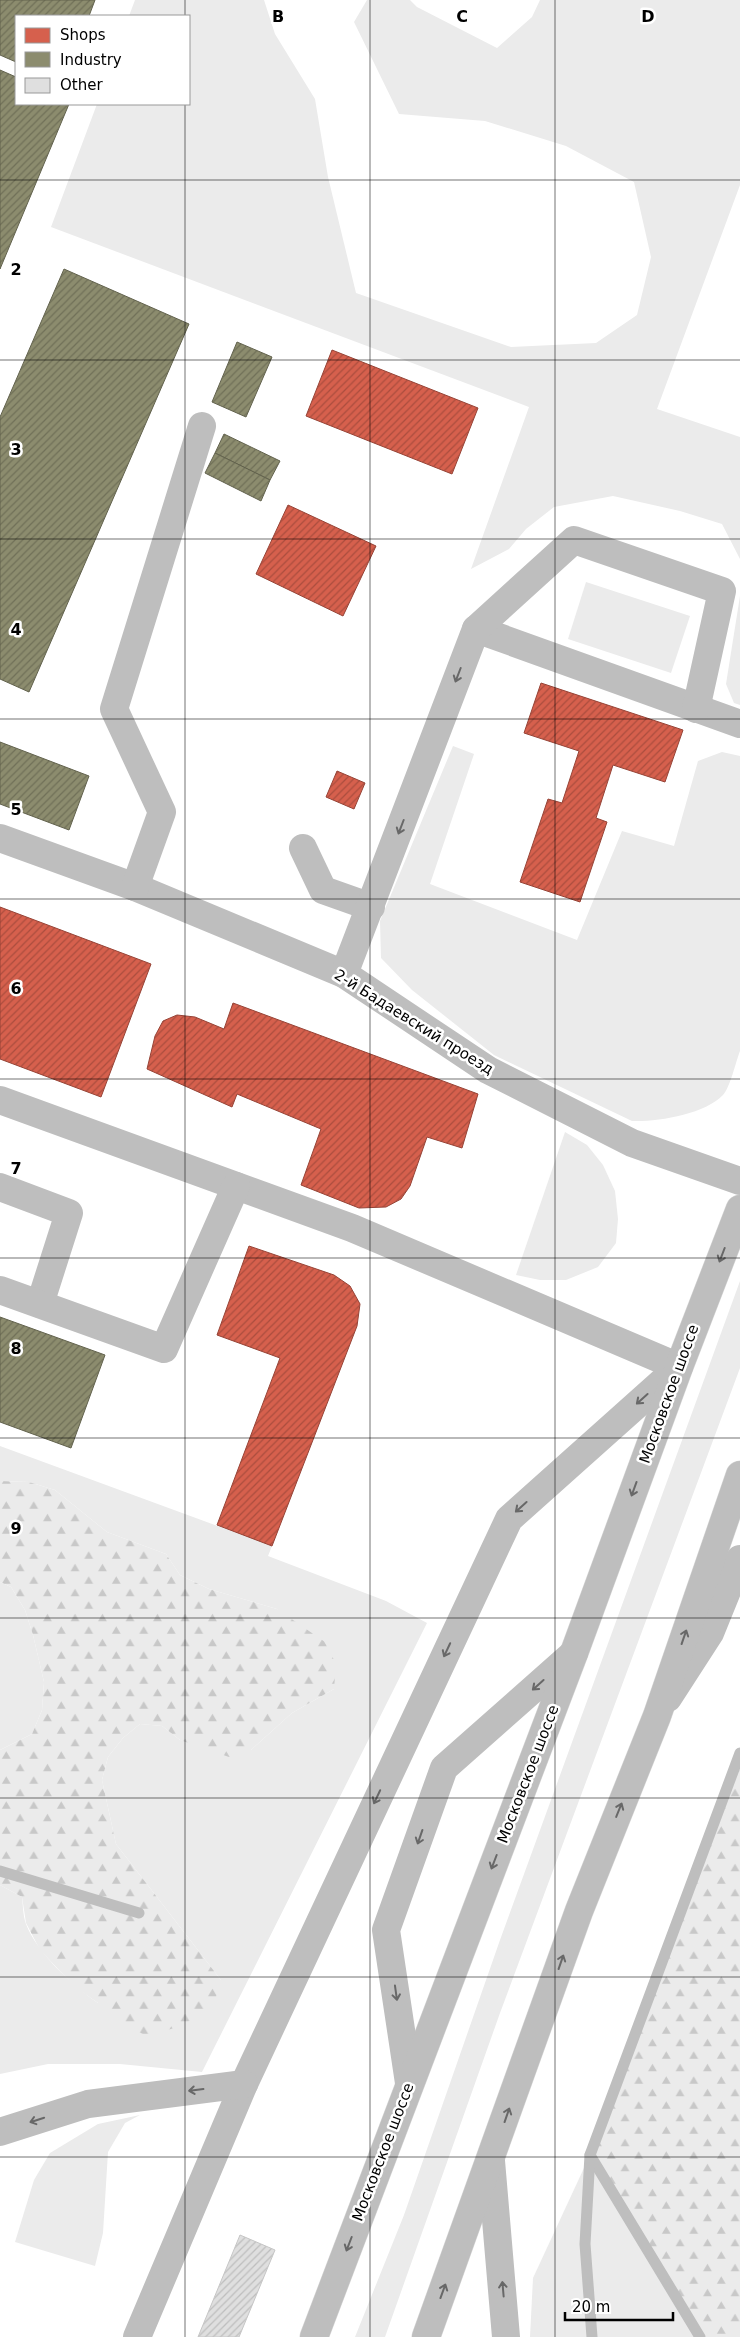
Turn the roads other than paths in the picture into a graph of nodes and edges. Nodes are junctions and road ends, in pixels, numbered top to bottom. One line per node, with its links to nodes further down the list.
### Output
1 (202, 426): 7 (main road)
2 (476, 629): 3 (main road); 3 (main road); 8 (main road, one-way to 8)
3 (696, 709): 4 (main road)
4 (740, 724)
5 (0, 838): 7 (main road, 2-й Бадаевский проезд)
6 (303, 848): 8 (main road)
7 (135, 887): 9 (main road, 2-й Бадаевский проезд)
8 (371, 907): 9 (main road)
9 (344, 974): 11 (main road, 2-й Бадаевский проезд)
10 (0, 1100): 12 (main road)
11 (740, 1181)
12 (236, 1186): 16 (main road); 17 (main road)
13 (0, 1187): 16 (main road)
14 (740, 1209): 17 (main road, Московское шоссе, one-way to 17)
15 (0, 1290): 16 (main road)
16 (40, 1304)
17 (679, 1366): 20 (main road, Московское шоссе, one-way to 20); 23 (main road, one-way to 23)
18 (740, 1475): 21 (main road, one-way to 18)
19 (740, 1559): 21 (main road)
20 (574, 1653): 22 (main road, Московское шоссе, one-way to 22); 22 (main road, one-way to 22)
21 (656, 1716): 25 (main road, one-way to 21)
22 (409, 2083): 27 (main road, Московское шоссе, one-way to 27)
23 (244, 2084): 24 (main road, one-way to 24); 26 (main road)
24 (0, 2132)
25 (491, 2161): 28 (main road, one-way to 25); 29 (main road, one-way to 25)
26 (137, 2337)
27 (314, 2337)
28 (426, 2337)
29 (506, 2337)

